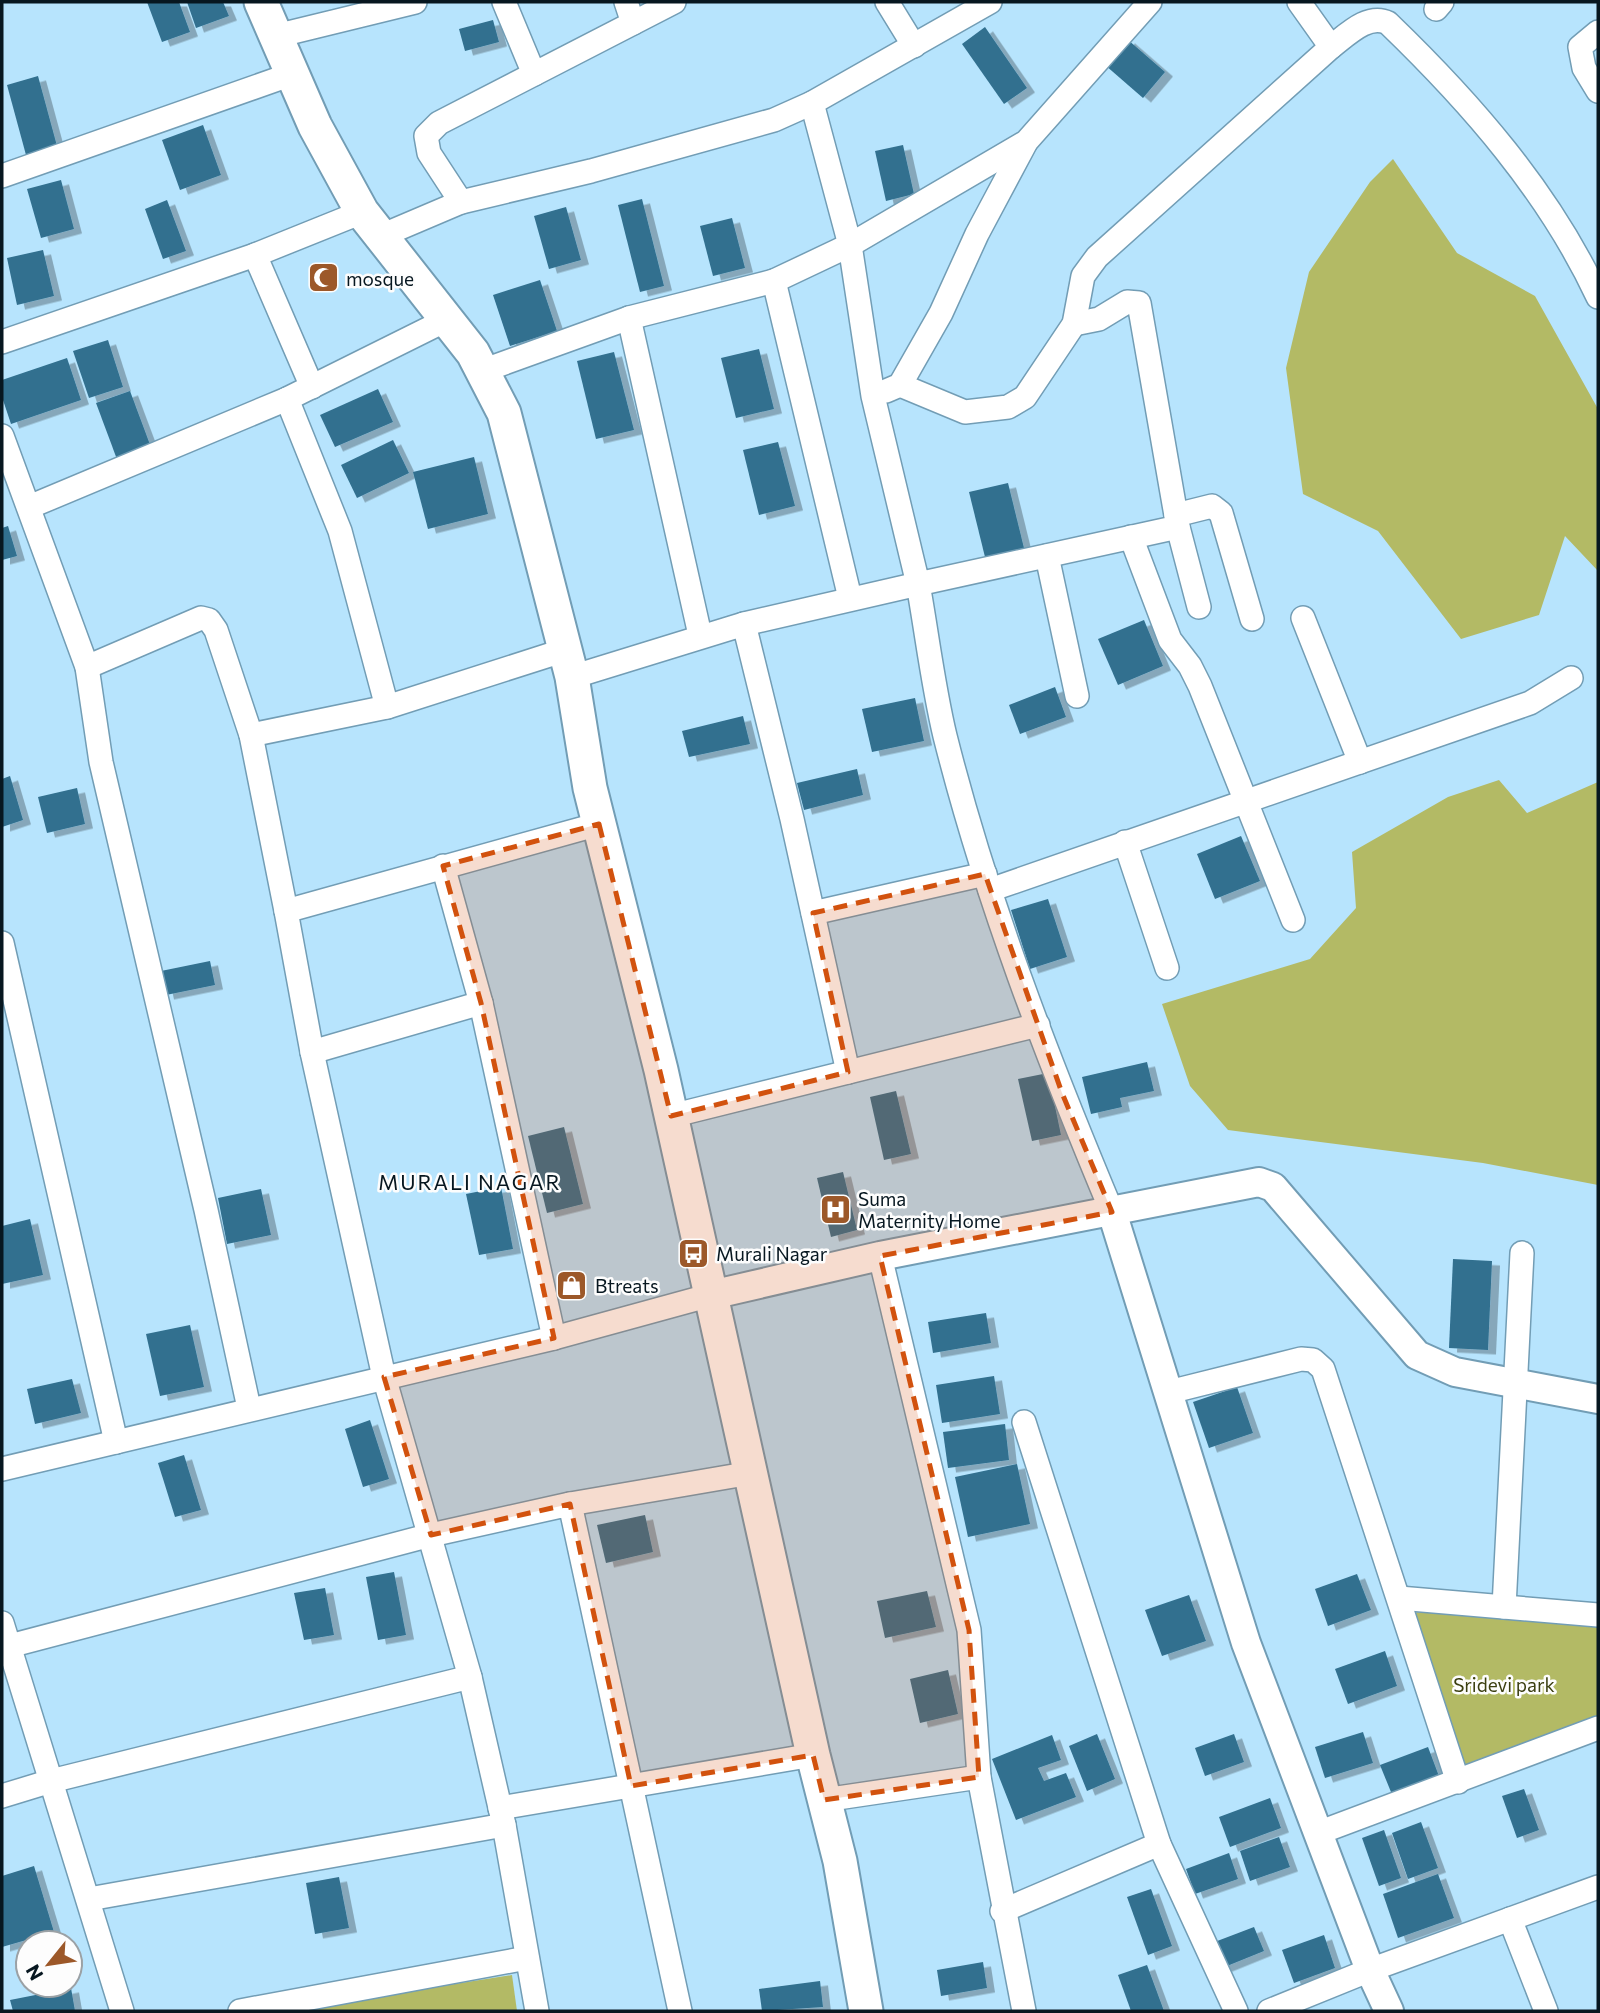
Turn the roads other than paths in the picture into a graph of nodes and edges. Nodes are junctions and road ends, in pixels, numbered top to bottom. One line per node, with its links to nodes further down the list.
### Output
1 (261, 2): 11 (main road)
2 (415, 2): 11 (street)
3 (504, 2): 15 (street)
4 (674, 2): 9 (street)
5 (887, 2): 12 (street)
6 (990, 2): 12 (street)
7 (1150, 2): 18 (street)
8 (1299, 2): 13 (street)
9 (630, 13): 15 (street)
10 (1598, 32): 16 (street)
11 (276, 36): 14 (main road)
12 (914, 46): 17 (street)
13 (1331, 47): 25 (street); 28 (street)
14 (292, 74): 19 (street); 21 (main road)
15 (534, 74): 20 (street)
16 (1598, 91)
17 (813, 103): 20 (street); 22 (street)
18 (1026, 142): 22 (street); 31 (street)
19 (2, 176)
20 (461, 202): 21 (street)
21 (372, 224): 23 (street); 27 (main road)
22 (850, 245): 24 (street); 33 (street)
23 (255, 255): 29 (street); 32 (street)
24 (774, 281): 26 (street); 41 (street)
25 (1598, 297)
26 (629, 318): 30 (street); 46 (street)
27 (448, 319): 30 (main road); 32 (street)
28 (1074, 324): 31 (street); 37 (street)
29 (2, 342)
30 (482, 371): 47 (main road)
31 (900, 385): 33 (street)
32 (312, 387): 34 (street)
33 (873, 396): 40 (street)
34 (287, 399): 36 (street); 51 (street)
35 (2, 436): 36 (street)
36 (29, 507): 48 (street)
37 (1177, 521): 38 (street); 42 (street); 43 (street)
38 (1131, 537): 39 (street); 54 (street)
39 (1047, 556): 40 (street); 50 (street)
40 (918, 584): 41 (street); 58 (street)
41 (850, 598): 45 (street)
42 (1199, 607)
43 (1252, 618)
44 (1303, 618): 53 (street)
45 (744, 624): 46 (street); 60 (street)
46 (700, 635): 47 (street)
47 (569, 663): 51 (street); 55 (main road)
48 (86, 667): 52 (street); 78 (street)
49 (1571, 678): 53 (street)
50 (1077, 696)
51 (387, 707): 52 (street)
52 (251, 735): 59 (street)
53 (1360, 762): 54 (street)
54 (1247, 799): 56 (street); 61 (street)
55 (599, 824): 57 (street); 68 (main road)
56 (1125, 842): 58 (street); 63 (street)
57 (443, 866): 59 (street); 64 (street)
58 (987, 882): 60 (street); 65 (street)
59 (286, 911): 66 (street)
60 (813, 913): 67 (street)
61 (1293, 920)
62 (2, 943): 80 (street)
63 (1167, 968)
64 (481, 1003): 66 (street); 73 (street)
65 (1038, 1025): 67 (street); 69 (street)
66 (312, 1052): 74 (street)
67 (848, 1072): 68 (street)
68 (671, 1116): 72 (main road)
69 (1112, 1212): 71 (street); 75 (street); 76 (street)
70 (1522, 1253): 75 (street)
71 (880, 1256): 72 (street); 93 (street)
72 (711, 1295): 73 (street); 82 (main road)
73 (554, 1338): 74 (street)
74 (384, 1377): 78 (street); 84 (street)
75 (1516, 1385): 77 (street); 86 (street)
76 (1169, 1392): 85 (street); 100 (street)
77 (1598, 1399)
78 (248, 1408): 80 (street)
79 (1024, 1422): 101 (street)
80 (116, 1442): 81 (street)
81 (2, 1469)
82 (751, 1473): 83 (street); 92 (main road)
83 (570, 1504): 84 (street); 96 (street)
84 (431, 1535): 89 (street); 90 (street)
85 (1399, 1598): 86 (street); 95 (street)
86 (1504, 1607): 87 (street)
87 (1598, 1615)
88 (2, 1623): 89 (street)
89 (4, 1647): 94 (street)
90 (470, 1678): 94 (street); 99 (street)
91 (1598, 1728): 95 (street)
92 (813, 1755): 96 (street); 98 (main road)
93 (979, 1777): 98 (street); 104 (street)
94 (51, 1781): 97 (street); 103 (street)
95 (1458, 1782): 100 (street)
96 (631, 1786): 99 (street); 111 (street)
97 (2, 1796)
98 (824, 1800): 112 (main road)
99 (502, 1817): 103 (street); 106 (street)
100 (1318, 1833): 107 (street)
101 (1159, 1844): 104 (street); 114 (street)
102 (1598, 1887): 105 (street)
103 (89, 1899): 108 (street)
104 (1002, 1911): 113 (street)
105 (1510, 1919): 107 (street); 117 (street)
106 (527, 1958): 109 (street); 110 (street)
107 (1370, 1970): 115 (street); 116 (street)
108 (122, 2011)
109 (240, 2011)
110 (537, 2011)
111 (680, 2011)
112 (866, 2011)
113 (1024, 2011)
114 (1236, 2011)
115 (1269, 2011)
116 (1389, 2011)
117 (1546, 2011)

